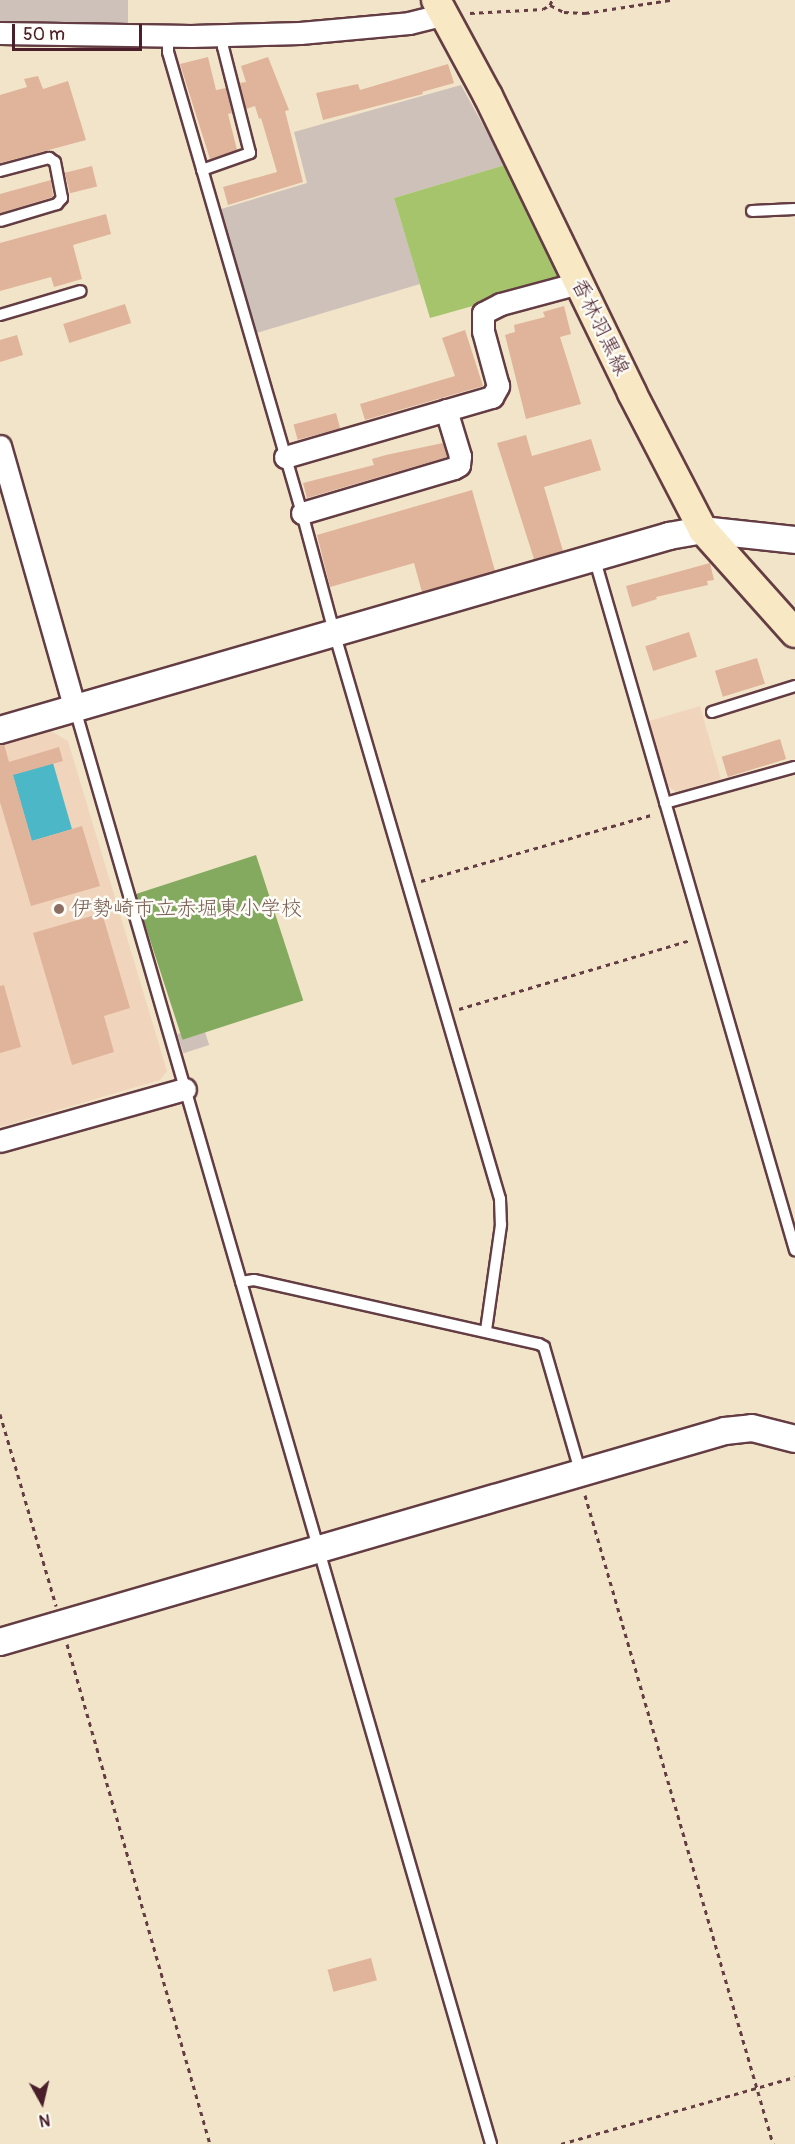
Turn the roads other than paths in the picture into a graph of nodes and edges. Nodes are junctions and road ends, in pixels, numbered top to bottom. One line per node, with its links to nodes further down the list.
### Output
1 (440, 7): 4 (street); 10 (main road, 香林羽黒線)
2 (0, 33): 3 (street)
3 (168, 36): 4 (street); 5 (lane)
4 (223, 36): 5 (lane)
5 (202, 170): 15 (lane)
6 (0, 171): 9 (lane)
7 (795, 209): 8 (lane)
8 (752, 211)
9 (0, 221)
10 (579, 283): 13 (street); 17 (main road, 香林羽黒線)
11 (81, 291): 12 (lane)
12 (0, 315)
13 (446, 410): 15 (street); 16 (street)
14 (0, 446): 23 (street)
15 (285, 457): 16 (lane)
16 (302, 513): 20 (lane)
17 (703, 531): 18 (street); 19 (street); 21 (main road, 香林羽黒線)
18 (795, 540)
19 (593, 557): 20 (street); 27 (lane)
20 (334, 632): 23 (street); 32 (lane)
21 (795, 633)
22 (795, 686): 24 (lane)
23 (75, 709): 25 (street); 28 (lane)
24 (712, 712)
25 (0, 730)
26 (795, 767): 27 (lane)
27 (666, 807): 30 (lane)
28 (185, 1089): 29 (street); 31 (lane)
29 (0, 1141)
30 (795, 1251)
31 (241, 1282): 32 (lane); 35 (lane)
32 (486, 1330): 34 (lane)
33 (795, 1438): 34 (street)
34 (580, 1471): 35 (street)
35 (318, 1550): 36 (street); 37 (lane)
36 (0, 1642)
37 (491, 2144)

